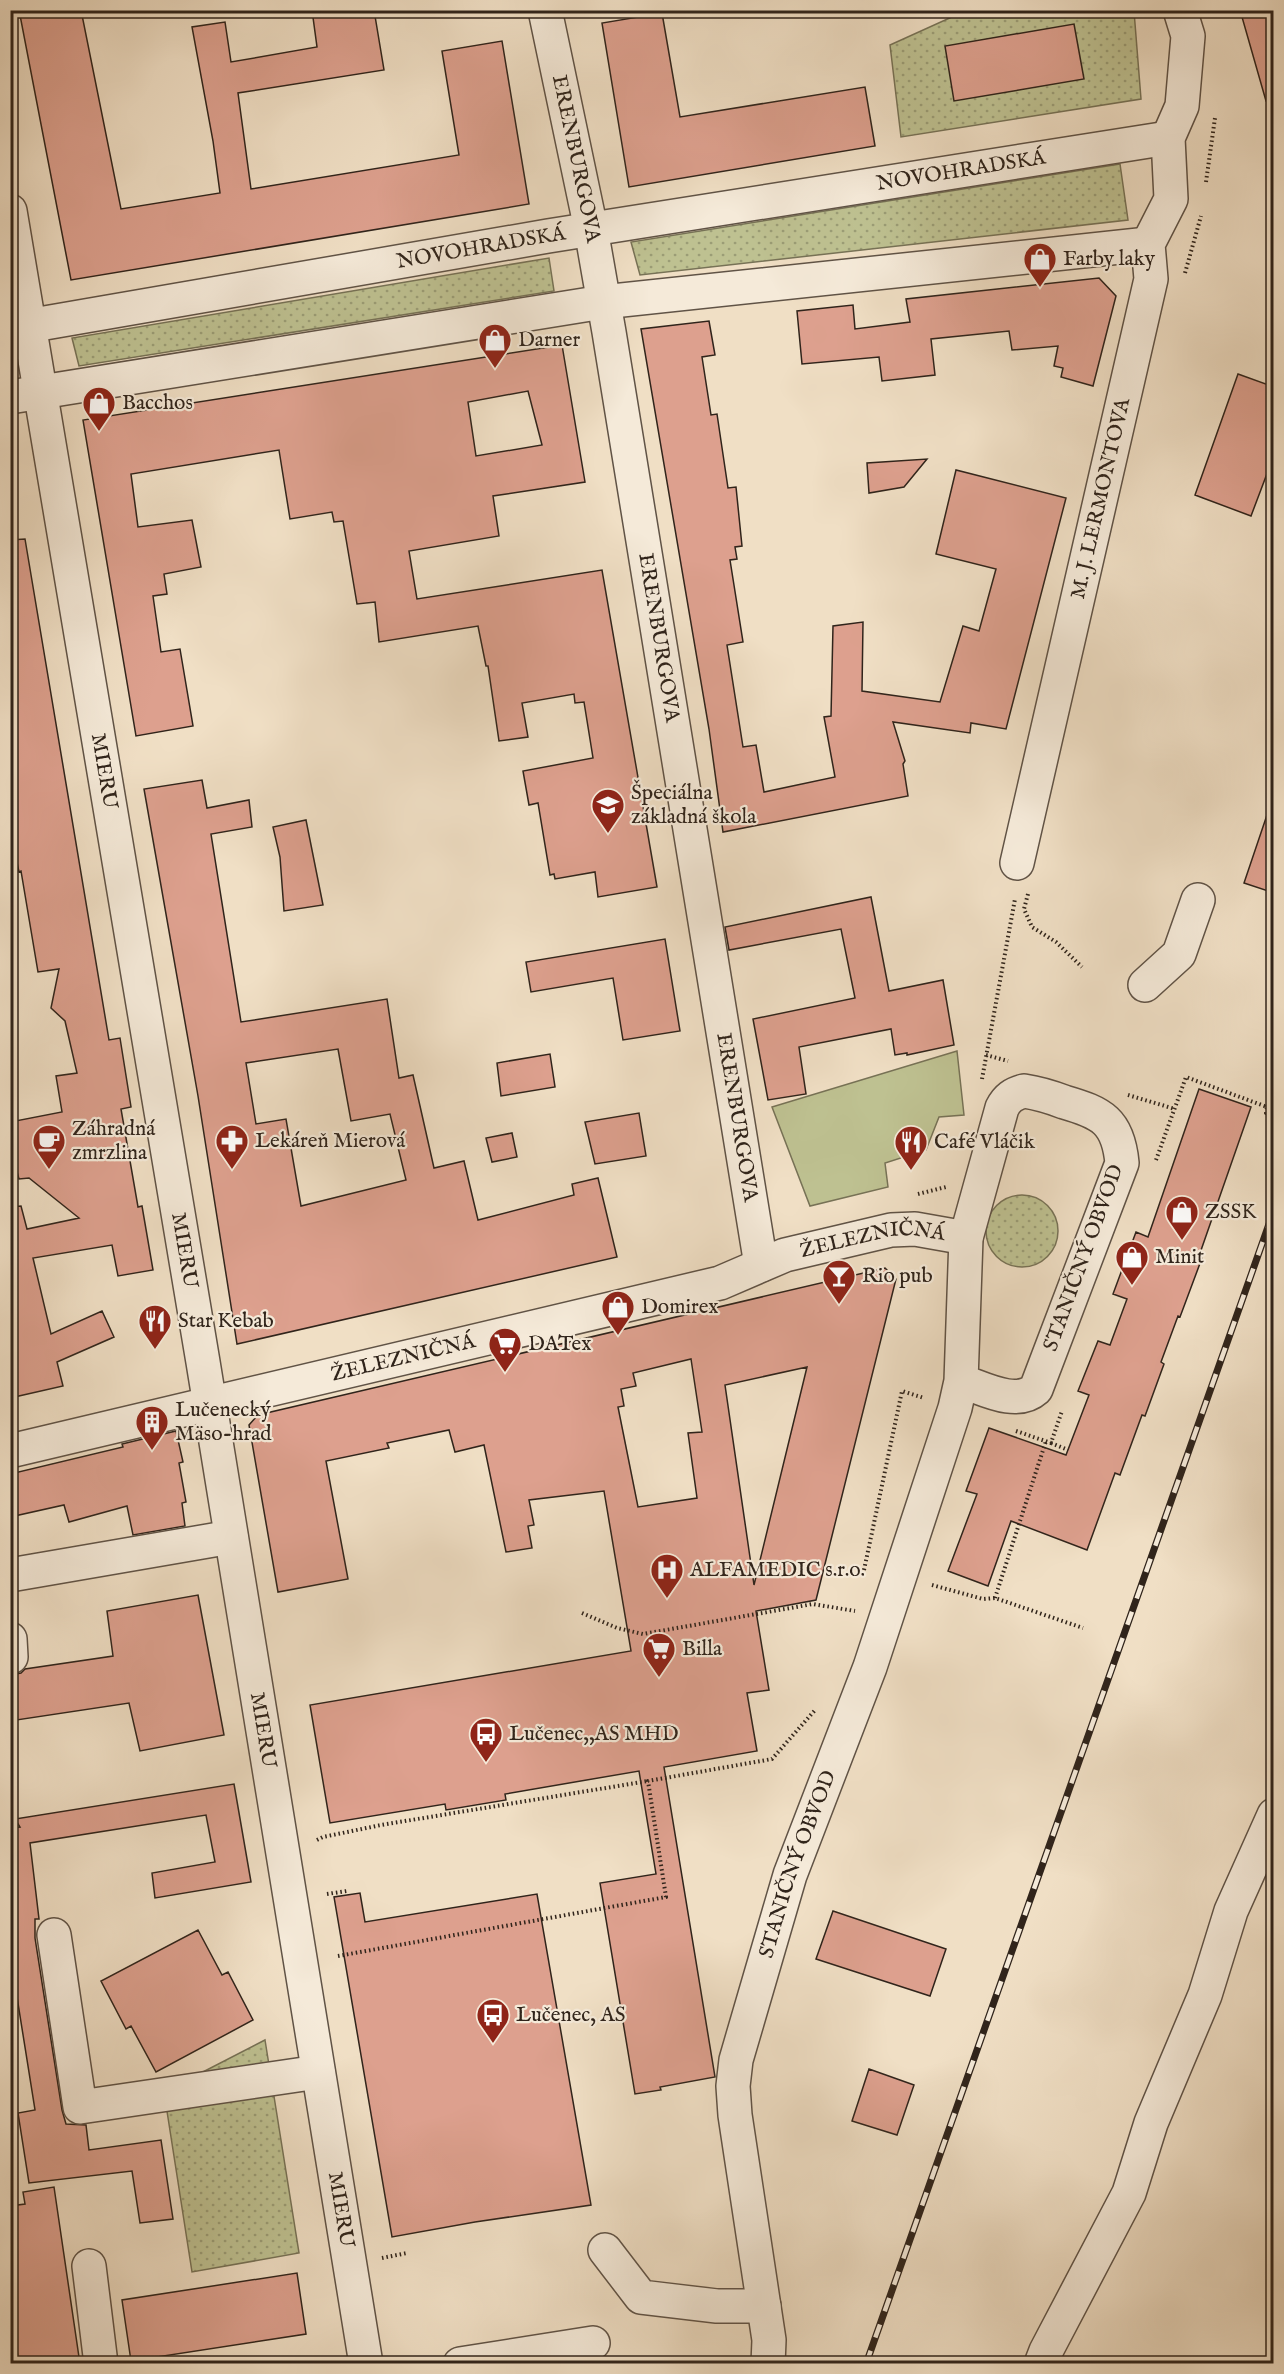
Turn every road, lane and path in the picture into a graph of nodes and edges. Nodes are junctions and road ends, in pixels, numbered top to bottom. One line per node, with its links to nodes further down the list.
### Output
1 (545, 10): 8 (street, ERENBURGOVA)
2 (1180, 10): 4 (street)
3 (1215, 113): 5 (path)
4 (1168, 138): 8 (street, NOVOHRADSKÁ); 9 (street)
5 (1205, 184)
6 (1202, 207): 10 (path)
7 (10, 211): 12 (street, MIERU)
8 (591, 230): 11 (street, ERENBURGOVA); 12 (street, NOVOHRADSKÁ)
9 (1148, 244): 11 (street); 14 (street, M. J. LERMONTOVA)
10 (1185, 274)
11 (603, 302): 13 (street); 28 (street, ERENBURGOVA)
12 (20, 328): 13 (street, MIERU)
13 (25, 395): 30 (street, MIERU)
14 (1017, 863)
15 (1015, 899): 21 (path)
16 (1198, 900): 19 (street)
17 (1024, 909): 18 (path)
18 (1082, 967)
19 (1145, 985)
20 (1274, 1082): 22 (path)
21 (981, 1086)
22 (1267, 1107): 23 (path); 24 (path)
23 (1274, 1116)
24 (1155, 1161)
25 (948, 1186): 26 (path)
26 (908, 1196)
27 (966, 1238): 28 (street, ŽELEZNIČNÁ); 29 (street, STANIČNÝ OBVOD); 29 (street, STANIČNÝ OBVOD)
28 (761, 1264): 30 (street, ŽELEZNIČNÁ)
29 (958, 1394): 37 (street, STANIČNÝ OBVOD); 39 (path)
30 (210, 1405): 35 (street, ŽELEZNIČNÁ); 36 (street, MIERU)
31 (1062, 1410): 33 (path)
32 (1014, 1430): 33 (path)
33 (1048, 1442): 34 (path); 40 (path)
34 (1068, 1450)
35 (10, 1451)
36 (231, 1537): 38 (street); 56 (street, MIERU)
37 (900, 1573): 40 (path); 59 (street, STANIČNÝ OBVOD)
38 (10, 1575)
39 (863, 1576)
40 (995, 1598): 45 (path)
41 (858, 1600): 42 (path)
42 (856, 1611): 43 (path); 44 (path)
43 (582, 1613)
44 (853, 1623)
45 (1083, 1629)
46 (10, 1639): 47 (street)
47 (11, 1657)
48 (819, 1707): 49 (path)
49 (648, 1782): 51 (path); 55 (path)
50 (1274, 1815): 65 (street)
51 (317, 1840)
52 (347, 1891): 53 (path)
53 (327, 1894)
54 (54, 1935): 56 (street)
55 (338, 1956)
56 (318, 2072): 62 (street, MIERU)
57 (605, 2250): 59 (street)
58 (89, 2266): 61 (street)
59 (764, 2306): 64 (street, STANIČNÝ OBVOD)
60 (593, 2343): 63 (street)
61 (101, 2364)
62 (366, 2364)
63 (460, 2364)
64 (768, 2364)
65 (1041, 2364)

